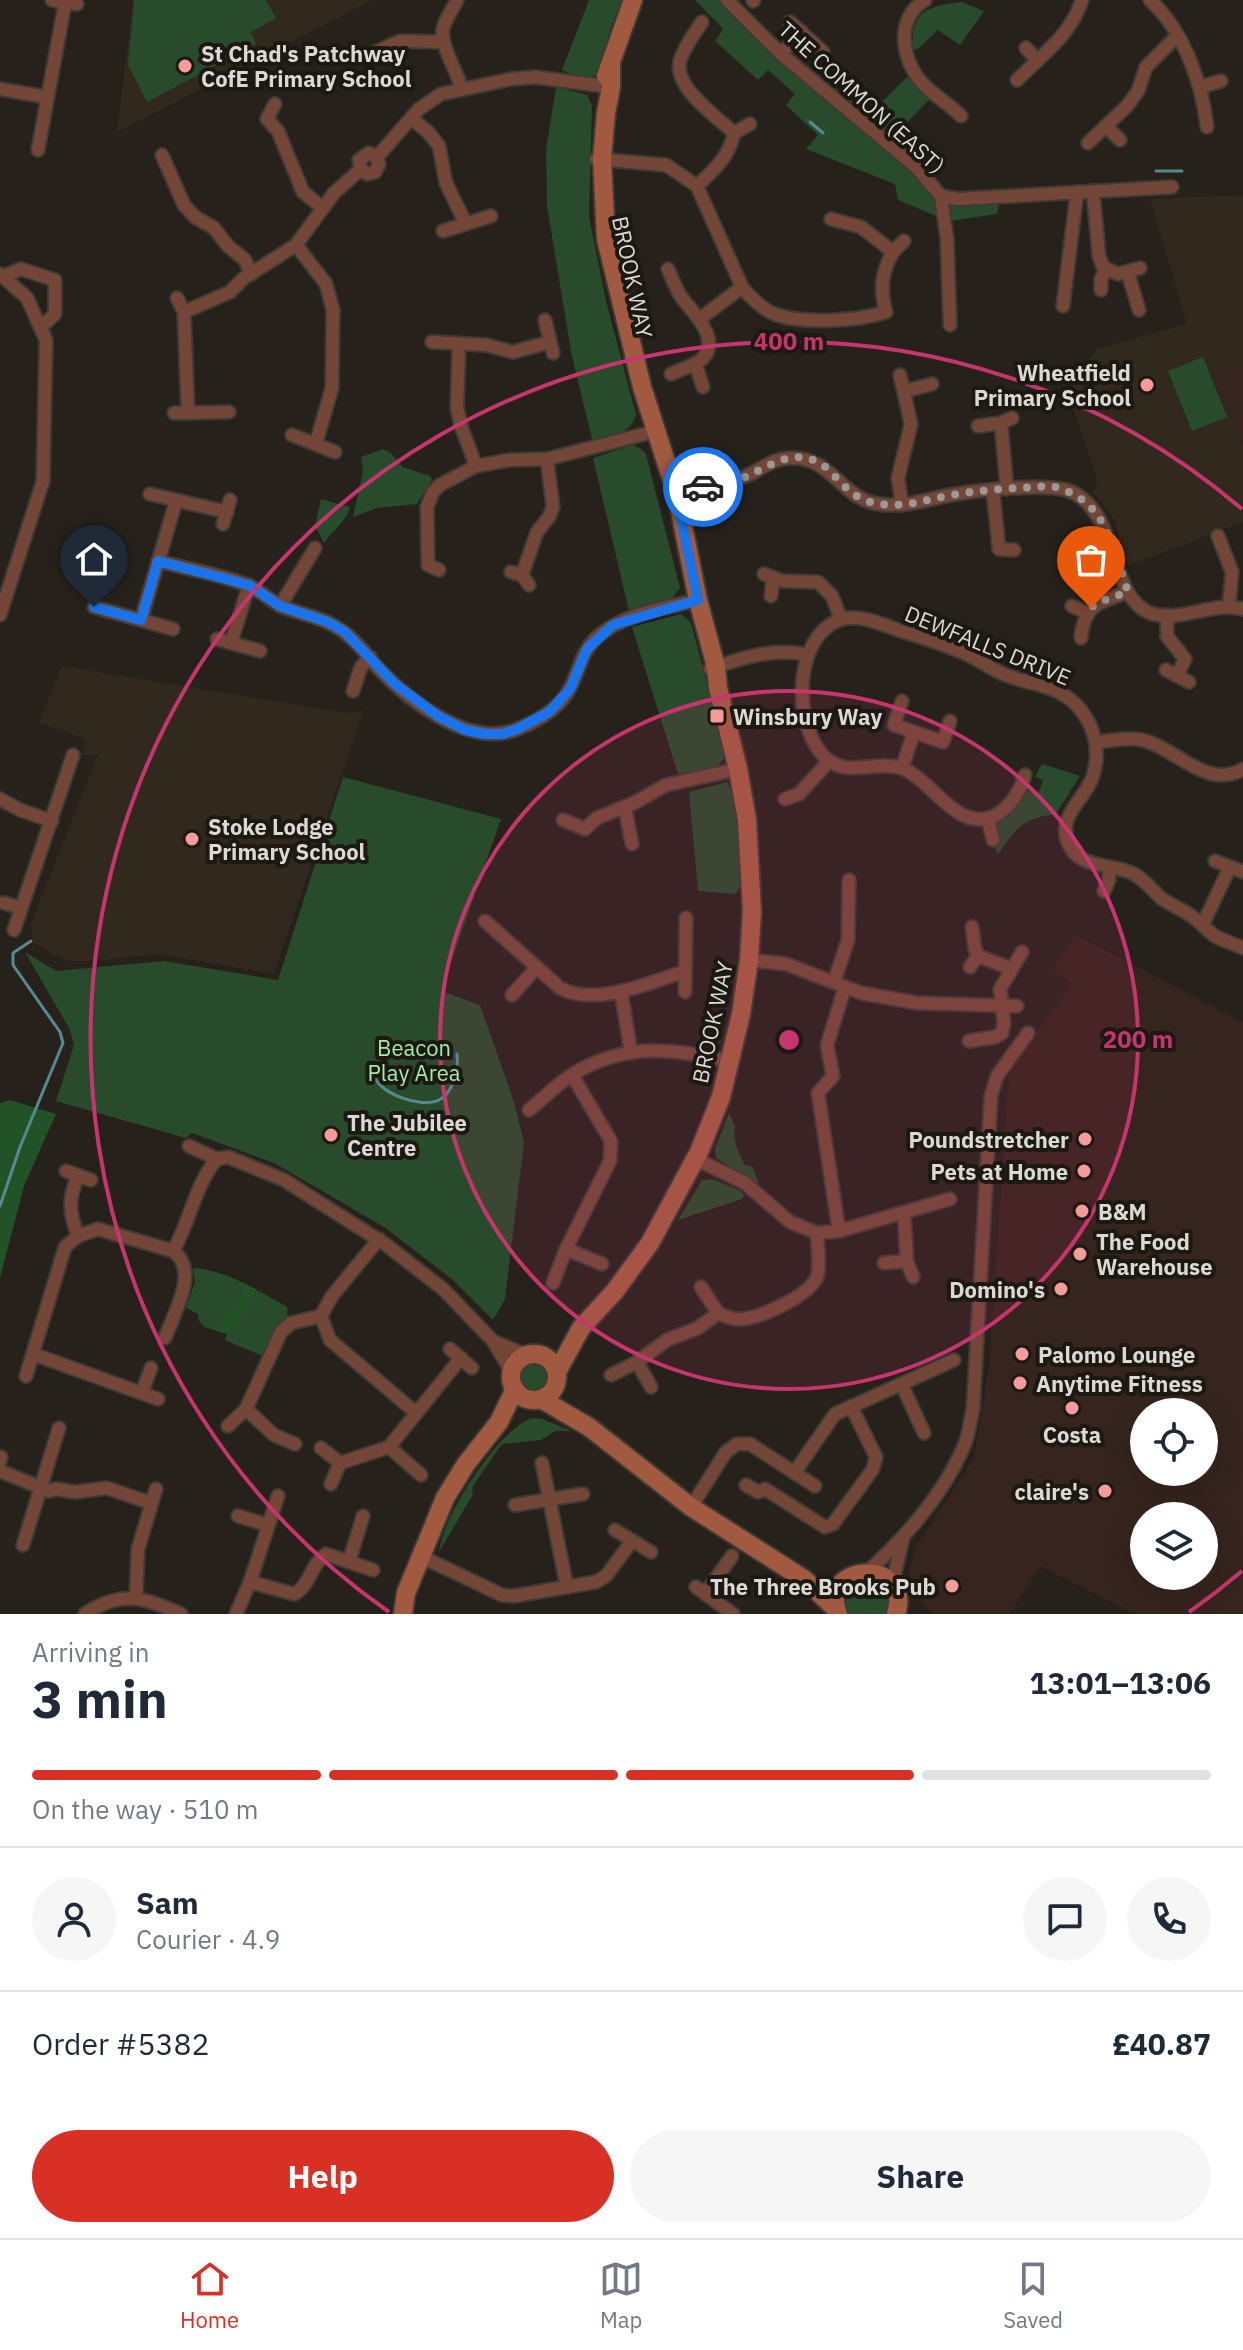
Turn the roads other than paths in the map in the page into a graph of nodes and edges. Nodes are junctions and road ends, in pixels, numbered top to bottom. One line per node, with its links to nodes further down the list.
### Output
1 (457, 0): 13 (street)
2 (633, 0): 22 (street, BROOK WAY)
3 (727, 0): 17 (street, THE COMMON (EAST))
4 (925, 0): 31 (street)
5 (1082, 0): 19 (street)
6 (1150, 0): 12 (street)
7 (65, 2): 27 (street)
8 (790, 22): 10 (street)
9 (695, 27): 26 (street)
10 (801, 31): 16 (street); 17 (street)
11 (369, 36): 15 (street)
12 (1177, 36): 23 (street); 35 (street)
13 (443, 42): 15 (street); 25 (street)
14 (1026, 48): 19 (street)
15 (377, 50): 18 (street)
16 (823, 52)
17 (781, 54): 47 (street, THE COMMON (EAST))
18 (365, 57)
19 (1037, 60): 20 (street)
20 (1017, 80)
21 (1221, 81): 23 (street)
22 (606, 87): 25 (street); 42 (street, BROOK WAY)
23 (1201, 87): 36 (street)
24 (0, 89): 27 (street)
25 (462, 89): 32 (street)
26 (690, 94): 29 (street); 37 (street)
27 (46, 97): 40 (street)
28 (275, 104): 33 (street)
29 (680, 104)
30 (253, 112): 33 (street)
31 (961, 116)
32 (411, 118): 48 (street); 51 (street)
33 (267, 119): 48 (street)
34 (750, 124): 37 (street)
35 (1106, 126): 38 (street); 39 (street)
36 (1207, 127)
37 (734, 133): 43 (street)
38 (1120, 140)
39 (1088, 143)
40 (38, 150)
41 (162, 155): 58 (street)
42 (598, 159): 43 (street); 84 (street, BROOK WAY)
43 (697, 186): 60 (street)
44 (1172, 187): 45 (street, THE COMMON (EAST))
45 (1093, 191): 46 (street, THE COMMON (EAST)); 57 (street)
46 (1077, 192): 47 (street, THE COMMON (EAST)); 63 (street)
47 (941, 196): 69 (street)
48 (323, 208): 54 (street)
49 (491, 216): 51 (street)
50 (831, 219): 55 (street)
51 (466, 224): 52 (street)
52 (443, 231)
53 (904, 241): 55 (street)
54 (296, 245): 58 (street); 86 (street)
55 (893, 252): 66 (street)
56 (668, 269): 67 (street)
57 (1106, 269): 61 (street); 64 (street)
58 (251, 274): 65 (street)
59 (2, 275): 70 (street); 70 (street)
60 (742, 287): 66 (street); 67 (street)
61 (1101, 290)
62 (177, 298): 65 (street)
63 (1063, 306)
64 (1139, 310)
65 (184, 312): 82 (street)
66 (886, 312): 71 (street)
67 (701, 318): 74 (street)
68 (545, 320): 73 (street)
69 (950, 325)
70 (41, 327): 110 (street)
71 (889, 328)
72 (432, 342): 73 (street)
73 (459, 344): 89 (street)
74 (695, 363): 75 (street); 78 (street)
75 (671, 374)
76 (900, 375): 79 (street)
77 (932, 384): 79 (street)
78 (703, 387)
79 (905, 391): 95 (street)
80 (229, 412): 82 (street)
81 (174, 413): 82 (street)
82 (188, 413)
83 (978, 426): 90 (street)
84 (651, 431): 88 (street); 93 (street, BROOK WAY)
85 (292, 435): 86 (street)
86 (316, 443): 87 (street)
87 (335, 452)
88 (547, 459): 89 (street); 107 (street)
89 (476, 466): 105 (street)
90 (1007, 489): 91 (street); 98 (street)
91 (993, 491): 95 (street); 100 (street)
92 (150, 494): 94 (street)
93 (671, 496): 95 (street); 112 (street, BROOK WAY)
94 (176, 501): 96 (street); 103 (street)
95 (902, 505)
96 (227, 512)
97 (1218, 536): 106 (street)
98 (1113, 547): 102 (street); 109 (street)
99 (315, 548): 104 (street)
100 (1014, 550)
101 (293, 554): 104 (street)
102 (1086, 557)
103 (158, 561): 108 (street); 122 (street)
104 (306, 562): 114 (street)
105 (429, 569)
106 (1237, 570): 113 (street)
107 (521, 577)
108 (249, 585): 114 (street); 126 (street)
109 (1128, 592): 118 (street); 120 (street)
110 (4, 594): 119 (street)
111 (771, 596): 121 (street)
112 (694, 601): 129 (street); 130 (street, BROOK WAY)
113 (1229, 605): 117 (street); 120 (street)
114 (280, 606): 129 (street)
115 (1072, 606): 118 (street)
116 (94, 607): 122 (street)
117 (1243, 609)
118 (1087, 613): 124 (street)
119 (0, 615)
120 (1167, 615): 131 (street)
121 (841, 619): 128 (street); 136 (street, DEWFALLS DRIVE)
122 (141, 620): 123 (street)
123 (173, 629)
124 (1081, 638)
125 (217, 639): 126 (street)
126 (231, 643): 127 (street)
127 (260, 651)
128 (808, 655): 130 (street); 138 (street)
129 (370, 657): 132 (street)
130 (712, 668): 140 (street, BROOK WAY)
131 (1177, 676)
132 (353, 691)
133 (902, 701): 135 (street)
134 (950, 721): 135 (street)
135 (914, 732): 139 (street)
136 (1096, 742): 141 (street); 153 (street)
137 (73, 755): 148 (street)
138 (829, 761): 139 (street); 144 (street)
139 (902, 768): 146 (street)
140 (738, 769): 145 (street); 167 (street, BROOK WAY)
141 (1243, 769)
142 (1025, 775): 146 (street)
143 (0, 799): 148 (street)
144 (785, 799)
145 (625, 808): 147 (street); 150 (street)
146 (988, 819): 149 (street)
147 (563, 820)
148 (52, 821): 158 (street)
149 (993, 840)
150 (632, 844)
151 (1215, 861): 152 (street)
152 (1230, 867): 154 (street); 161 (street)
153 (1109, 868): 156 (street); 161 (street)
154 (1243, 872)
155 (849, 880): 172 (street)
156 (1104, 891)
157 (4, 903): 158 (street)
158 (21, 908): 163 (street)
159 (686, 918): 171 (street)
160 (485, 921): 168 (street)
161 (1203, 924): 164 (street)
162 (972, 927): 166 (street)
163 (14, 930)
164 (1243, 948)
165 (1022, 952): 170 (street)
166 (978, 956): 169 (street); 170 (street)
167 (749, 960): 172 (street); 181 (street, BROOK WAY)
168 (537, 967): 173 (street); 175 (street)
169 (970, 967)
170 (1012, 969): 176 (street)
171 (685, 971): 173 (street); 174 (street)
172 (840, 984): 176 (street); 190 (street)
173 (621, 991): 180 (street)
174 (685, 992)
175 (512, 995)
176 (1001, 1005): 177 (street); 179 (street)
177 (1017, 1006)
178 (1028, 1033): 257 (street)
179 (969, 1041)
180 (631, 1053): 181 (street); 182 (street)
181 (731, 1062): 186 (street, BROOK WAY)
182 (572, 1075): 183 (street); 194 (street)
183 (529, 1110)
184 (189, 1146): 185 (street)
185 (217, 1159): 193 (street); 195 (street)
186 (696, 1159): 191 (street); 204 (street, BROOK WAY)
187 (91, 1180): 192 (street)
188 (950, 1199): 189 (street)
189 (904, 1214): 190 (street); 196 (street)
190 (839, 1231): 191 (street)
191 (817, 1233): 202 (street)
192 (78, 1236): 195 (street); 208 (street)
193 (379, 1239): 203 (street); 206 (street)
194 (566, 1249): 198 (street); 200 (street)
195 (173, 1251): 205 (street)
196 (907, 1261): 197 (street); 199 (street)
197 (884, 1263)
198 (602, 1264)
199 (913, 1277)
200 (553, 1283)
201 (701, 1287): 202 (street)
202 (718, 1313): 212 (street)
203 (321, 1316): 225 (street); 226 (street)
204 (581, 1328): 209 (street, BROOK WAY); 217 (street, BROOK WAY)
205 (165, 1338)
206 (493, 1341): 209 (street); 218 (street)
207 (450, 1349): 210 (street)
208 (33, 1354): 216 (street); 221 (street)
209 (533, 1355): 217 (street); 218 (street)
210 (461, 1358): 214 (street); 226 (street)
211 (954, 1360): 219 (street)
212 (637, 1362): 215 (street); 220 (street)
213 (151, 1368): 221 (street)
214 (472, 1368)
215 (611, 1375)
216 (26, 1376)
217 (557, 1377): 223 (street); 229 (street)
218 (513, 1381): 223 (street); 227 (street)
219 (902, 1385): 224 (street); 231 (street)
220 (651, 1387)
221 (142, 1392): 222 (street)
222 (158, 1399)
223 (537, 1399): 227 (street); 229 (street)
224 (851, 1406): 238 (street); 241 (street)
225 (246, 1409): 228 (street); 232 (street)
226 (415, 1412): 233 (street)
227 (499, 1422): 261 (street)
228 (228, 1426)
229 (589, 1427): 250 (street)
230 (59, 1428): 243 (street)
231 (924, 1433)
232 (295, 1444)
233 (389, 1447): 235 (street); 239 (street)
234 (321, 1448): 235 (street)
235 (340, 1463): 240 (street)
236 (542, 1463): 247 (street)
237 (0, 1471): 243 (street)
238 (794, 1473): 242 (street); 250 (street)
239 (421, 1475)
240 (331, 1484)
241 (746, 1485)
242 (815, 1486)
243 (40, 1488): 248 (street); 255 (street)
244 (156, 1489): 248 (street)
245 (583, 1494): 247 (street)
246 (278, 1496): 253 (street)
247 (549, 1499): 249 (street); 269 (street)
248 (151, 1503): 270 (street)
249 (515, 1505)
250 (691, 1507): 266 (street)
251 (238, 1516): 253 (street)
252 (363, 1516): 263 (street)
253 (267, 1525): 267 (street)
254 (14, 1526): 255 (street)
255 (28, 1530): 259 (street)
256 (615, 1530): 258 (street)
257 (903, 1538): 265 (street); 271 (street)
258 (632, 1541): 260 (street); 269 (street)
259 (23, 1545)
260 (651, 1552)
261 (420, 1556): 269 (street); 276 (street)
262 (732, 1556): 277 (street)
263 (349, 1562): 264 (street); 267 (street)
264 (373, 1570)
265 (867, 1572): 268 (street); 271 (street)
266 (804, 1579): 268 (street); 272 (street)
267 (250, 1582): 275 (street)
268 (841, 1585): 272 (street)
269 (567, 1587)
270 (136, 1596): 273 (street); 274 (street)
271 (895, 1599): 278 (street)
272 (837, 1611)
273 (85, 1614)
274 (181, 1614)
275 (236, 1614)
276 (403, 1614)
277 (733, 1614)
278 (913, 1614)

